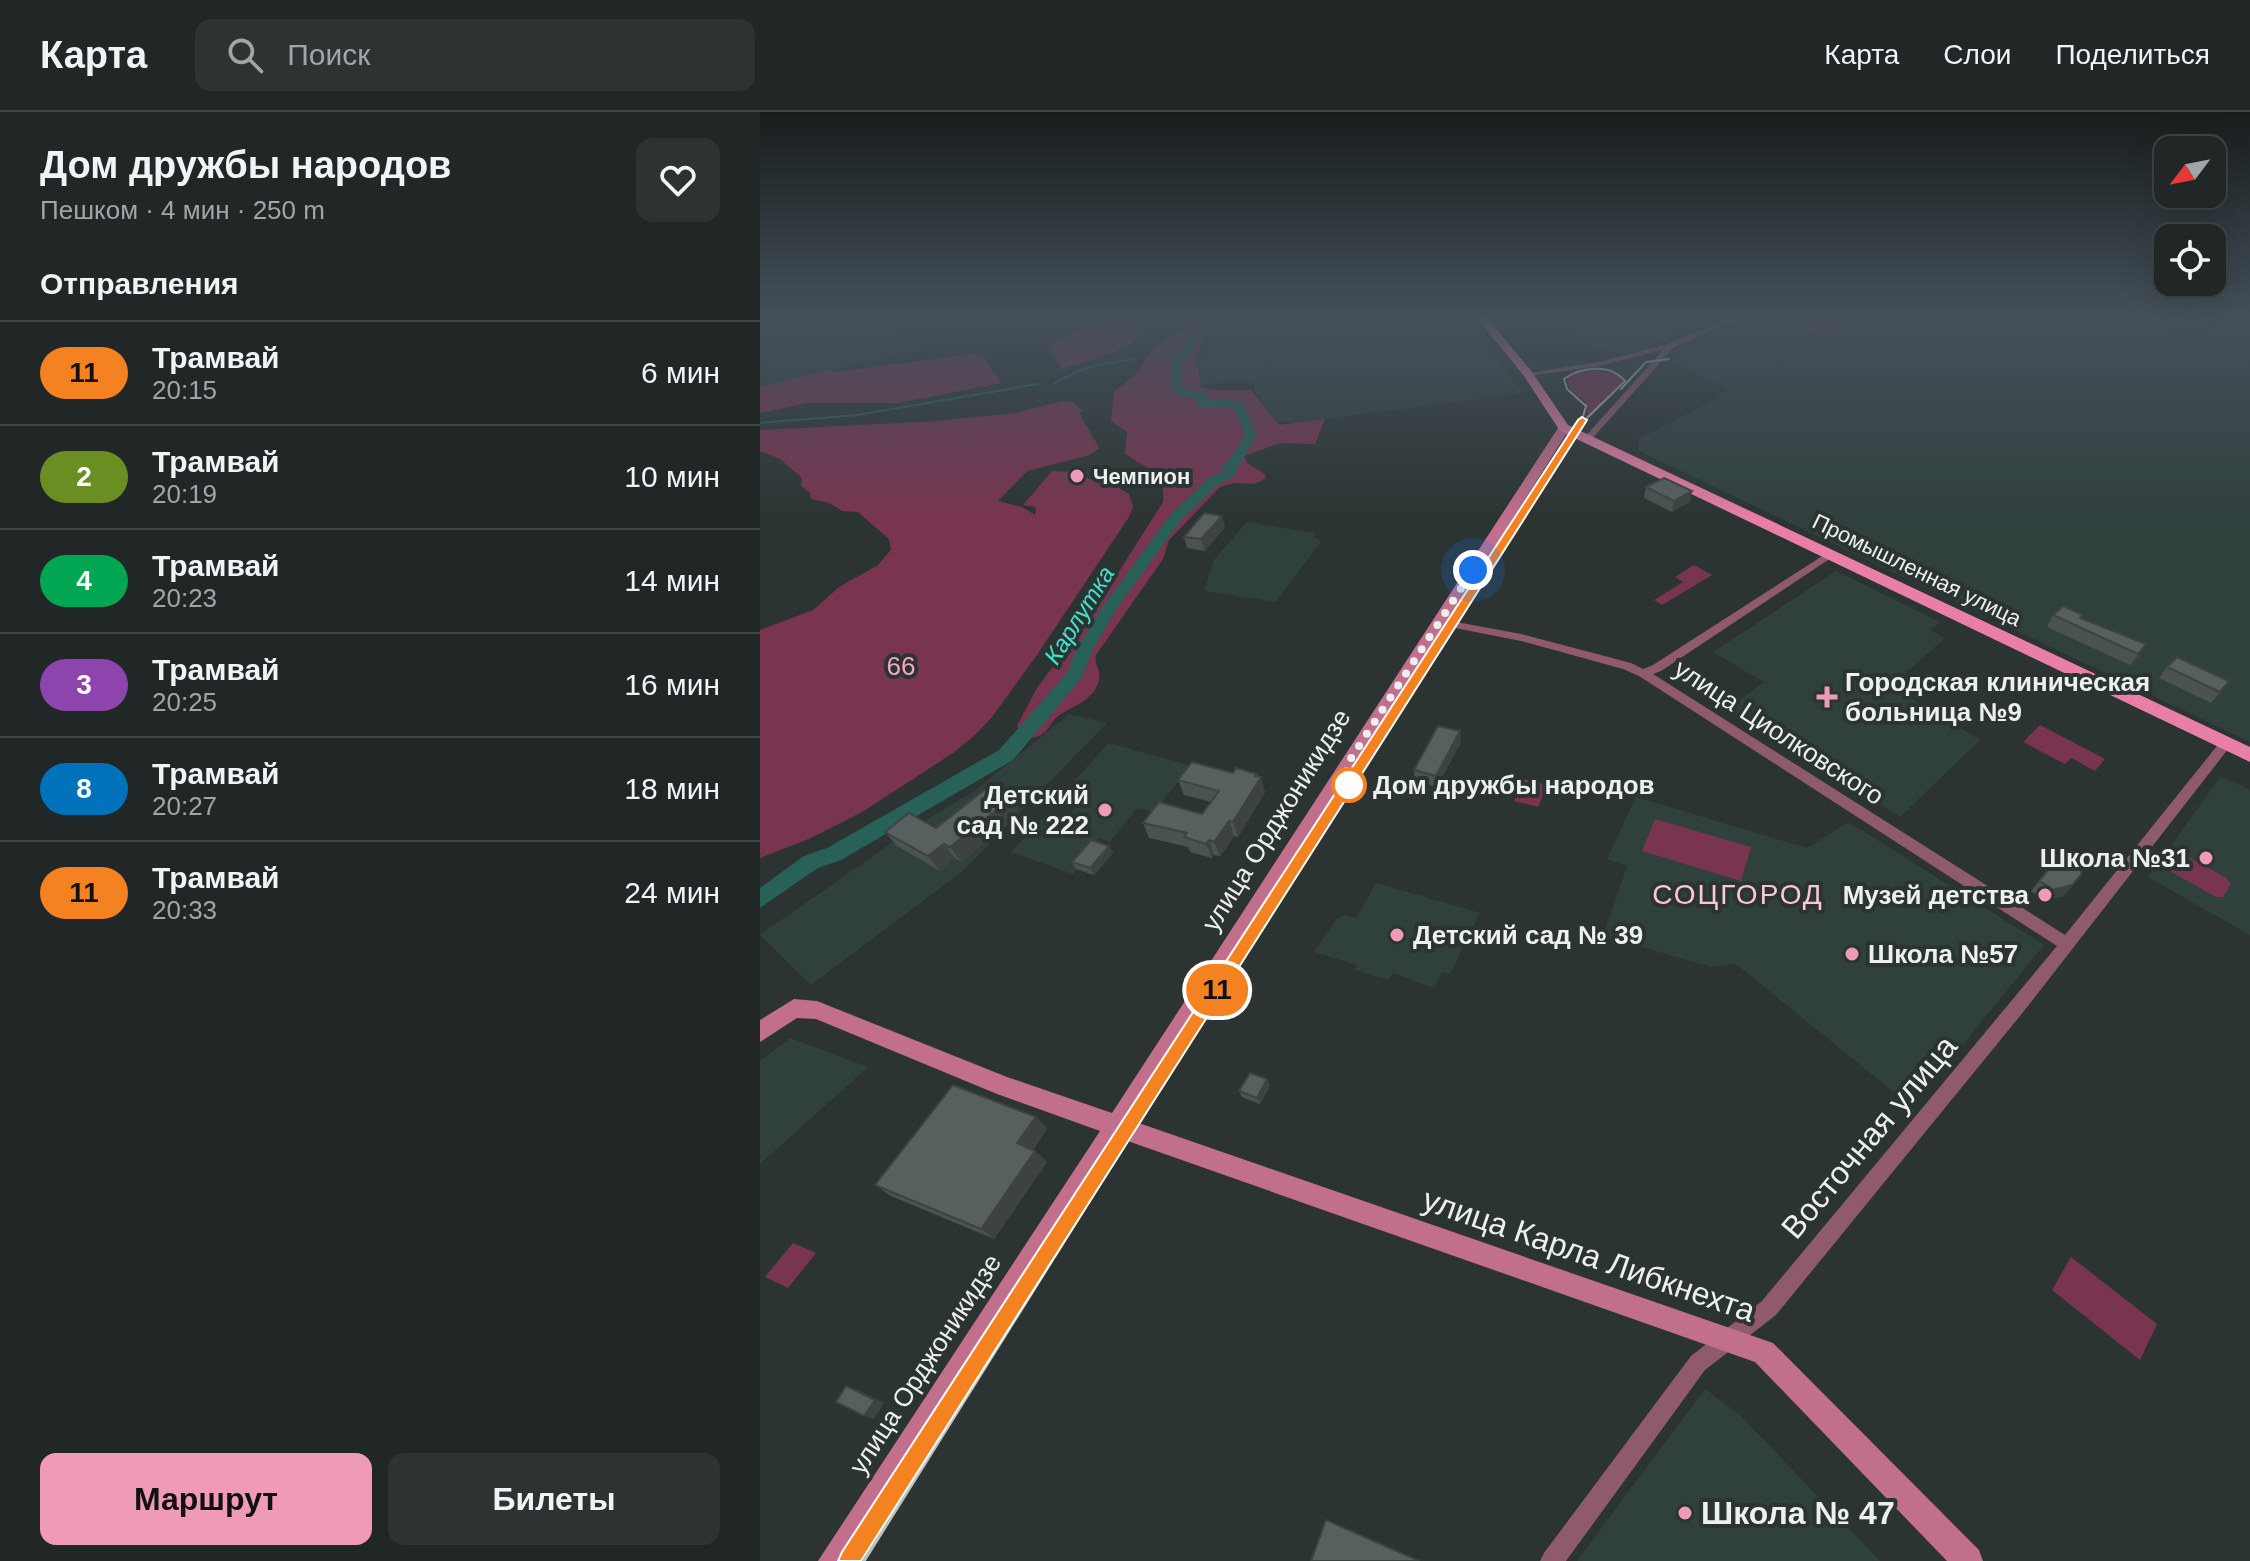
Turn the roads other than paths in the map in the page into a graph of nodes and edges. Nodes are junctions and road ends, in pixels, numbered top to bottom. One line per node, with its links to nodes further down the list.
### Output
1 (1536, 386): 3 (main road)
2 (1635, 386): 4 (street)
3 (1564, 428): 4 (main road, Промышленная улица); 6 (main road, улица Орджоникидзе)
4 (1587, 439): 5 (main road, Промышленная улица)
5 (1830, 554): 7 (street); 8 (main road, Промышленная улица)
6 (1440, 622): 7 (street, улица Циолковского); 12 (main road, улица Орджоникидзе)
7 (1643, 673): 10 (street, улица Циолковского)
8 (2226, 744): 9 (main road, Промышленная улица); 10 (street, Восточная улица)
9 (2250, 755)
10 (2067, 944): 13 (street, Восточная улица)
11 (760, 1032): 12 (main road, улица Карла Либкнехта)
12 (1116, 1125): 13 (main road, улица Карла Либкнехта); 14 (main road, улица Орджоникидзе)
13 (1729, 1340): 15 (street, Восточная улица); 16 (main road, улица Карла Либкнехта)
14 (833, 1561)
15 (1552, 1561)
16 (1968, 1561)

